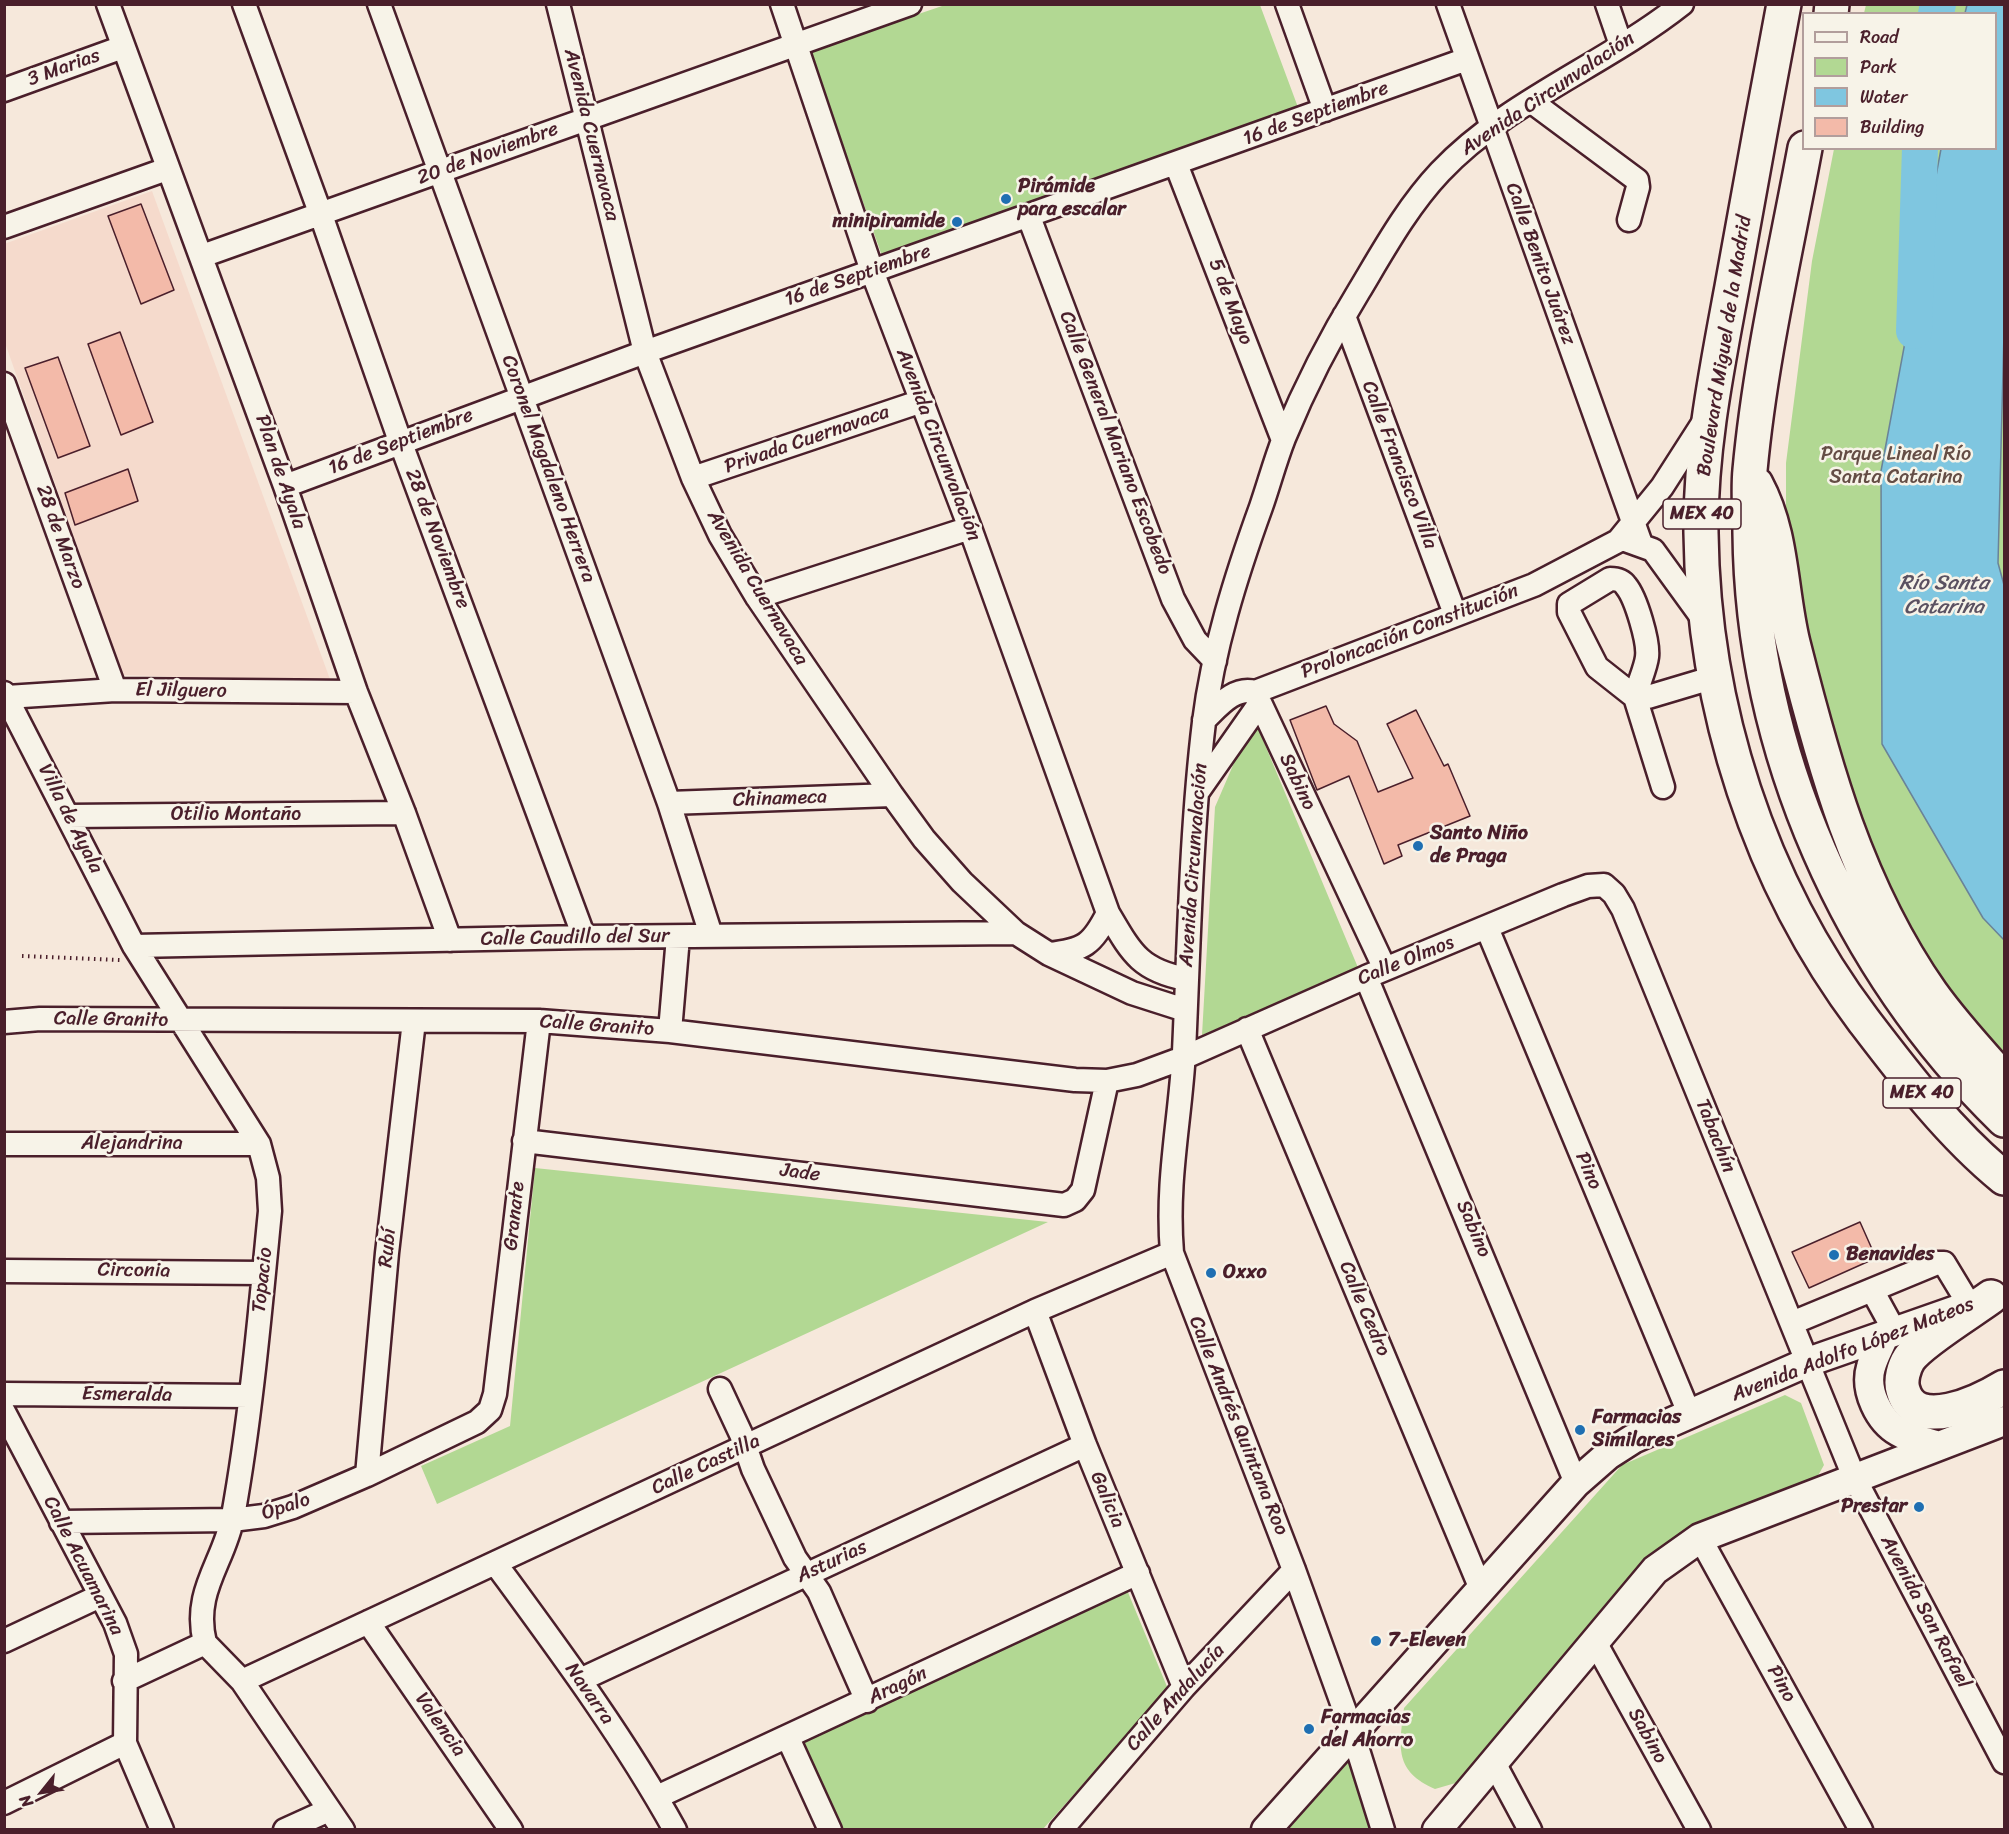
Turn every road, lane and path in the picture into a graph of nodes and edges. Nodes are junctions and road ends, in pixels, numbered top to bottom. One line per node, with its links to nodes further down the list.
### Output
1 (108, 4): 14 (street, Plan de Ayala)
2 (244, 4): 25 (street, 28 de Noviembre)
3 (379, 4): 24 (street, Coronel Magdaleno Herrera)
4 (558, 4): 19 (street, Avenida Cuernavaca)
5 (783, 4): 12 (street, Avenida Circunvalación)
6 (910, 4): 12 (street, 20 de Noviembre)
7 (1287, 4): 18 (street)
8 (1448, 4): 15 (street, Calle Benito Juárez)
9 (1607, 4): 13 (street)
10 (1682, 4): 13 (street, Avenida Circunvalación)
11 (1784, 4): 36 (highway, Boulevard Miguel de la Madrid / MEX 40)
12 (796, 45): 19 (street, 20 de Noviembre); 30 (street, Avenida Circunvalación)
13 (1621, 45): 17 (street, Avenida Circunvalación)
14 (123, 47): 16 (street, 3 Marias); 23 (street, Plan de Ayala)
15 (1467, 59): 18 (street, 16 de Septiembre); 20 (street, Calle Benito Juárez)
16 (4, 90)
17 (1532, 102): 20 (street, Avenida Circunvalación); 27 (street)
18 (1325, 111): 22 (street, 16 de Septiembre)
19 (587, 118): 24 (street, 20 de Noviembre); 32 (street, Avenida Cuernavaca)
20 (1492, 128): 31 (street, Avenida Circunvalación); 43 (street, Calle Benito Juárez)
21 (1805, 150): 39 (highway, Boulevard Miguel de la Madrid / MEX 40)
22 (1176, 164): 26 (street, 16 de Septiembre); 37 (street, 5 de Mayo)
23 (167, 169): 28 (street); 29 (street, Plan de Ayala)
24 (437, 171): 25 (street, 20 de Noviembre); 34 (street, Coronel Magdaleno Herrera)
25 (321, 215): 29 (street, 20 de Noviembre); 38 (street, 28 de Noviembre)
26 (1029, 217): 30 (street, 16 de Septiembre); 47 (street, Calle General Mariano Escobedo)
27 (1629, 220)
28 (4, 228)
29 (202, 256): 41 (street, Plan de Ayala)
30 (872, 271): 32 (street, 16 de Septiembre); 35 (street, Avenida Circunvalación)
31 (1344, 316): 37 (street, Avenida Circunvalación); 45 (street, Calle Francisco Villa)
32 (645, 352): 34 (street, 16 de Septiembre); 40 (street, Avenida Cuernavaca)
33 (4, 384): 49 (street, 28 de Marzo)
34 (522, 397): 38 (street, 16 de Septiembre); 58 (street, Coronel Magdaleno Herrera)
35 (922, 401): 40 (street, Privada Cuernavaca); 42 (street, Avenida Circunvalación)
36 (1711, 408): 43 (street, Proloncación Constitución); 46 (highway, Boulevard Miguel de la Madrid / MEX 40)
37 (1283, 440): 47 (street, Avenida Circunvalación)
38 (399, 441): 41 (street, 16 de Septiembre); 67 (street, 28 de Noviembre)
39 (1750, 472): 82 (highway); 84 (highway, Boulevard Miguel de la Madrid / MEX 40)
40 (693, 478): 44 (street, Avenida Cuernavaca)
41 (285, 486): 50 (street, Plan de Ayala)
42 (970, 528): 44 (street); 62 (street, Avenida Circunvalación)
43 (1637, 534): 45 (street, Proloncación Constitución); 46 (street)
44 (757, 597): 57 (street, Avenida Cuernavaca)
45 (1455, 614): 53 (street, Proloncación Constitución)
46 (1708, 626): 48 (highway, Boulevard Miguel de la Madrid / MEX 40)
47 (1215, 661): 54 (street, Avenida Circunvalación)
48 (1715, 677): 52 (street); 88 (highway, Boulevard Miguel de la Madrid / MEX 40)
49 (115, 690): 50 (street, El Jilguero); 51 (street, El Jilguero)
50 (356, 692): 59 (street, Plan de Ayala)
51 (6, 695): 60 (street, Villa de Ayala)
52 (1635, 697): 52 (street); 55 (street)
53 (1258, 698): 54 (street, Proloncación Constitución); 56 (street); 72 (street, Sabino)
54 (1204, 720): 56 (street, Avenida Circunvalación)
55 (1663, 787)
56 (1198, 791): 73 (street, Avenida Circunvalación)
57 (892, 795): 58 (street, Chinameca); 64 (street, Avenida Cuernavaca)
58 (669, 803): 65 (street, Coronel Magdaleno Herrera)
59 (404, 813): 60 (street, Otilio Montaño); 68 (street, Plan de Ayala)
60 (68, 816): 69 (street, Villa de Ayala)
61 (1623, 909): 63 (street, Calle Olmos); 95 (street, Tabachín)
62 (1108, 913): 70 (street); 73 (street, Avenida Circunvalación)
63 (1487, 928): 72 (street, Calle Olmos); 104 (street, Pino)
64 (1016, 933): 65 (street, Calle Caudillo del Sur); 70 (street, Avenida Cuernavaca)
65 (711, 935): 66 (street, Calle Caudillo del Sur)
66 (678, 936): 67 (street, Calle Caudillo del Sur); 80 (street)
67 (584, 937): 68 (street, Calle Caudillo del Sur)
68 (450, 940): 69 (street, Calle Caudillo del Sur)
69 (138, 954): 71 (path); 75 (street, Topacio)
70 (1049, 954): 74 (street, Avenida Cuernavaca)
71 (22, 956)
72 (1376, 973): 79 (street, Calle Olmos); 111 (street, Sabino)
73 (1186, 979): 74 (street, Calle Andrés Quintana Roo)
74 (1185, 1010): 81 (street, Calle Andrés Quintana Roo)
75 (184, 1021): 76 (street, Calle Granito); 78 (street, Calle Granito); 86 (street, Topacio)
76 (414, 1021): 77 (street, Calle Granito); 109 (street, Rubí)
77 (539, 1021): 80 (street, Calle Granito); 85 (street, Granate)
78 (4, 1022)
79 (1247, 1029): 81 (street, Calle Olmos); 119 (street, Calle Cedro)
80 (670, 1031): 83 (street, Calle Granito)
81 (1183, 1058): 83 (street, Calle Granito); 89 (street, Calle Andrés Quintana Roo)
82 (2004, 1080)
83 (1107, 1081): 85 (street, Jade)
84 (2004, 1120)
85 (524, 1141): 102 (street, Granate)
86 (259, 1143): 87 (street, Alejandrina); 91 (street, Topacio)
87 (4, 1144)
88 (2004, 1178)
89 (1172, 1253): 94 (street, Calle Castilla); 116 (street, Calle Andrés Quintana Roo)
90 (4, 1271): 91 (street, Circonia)
91 (264, 1273): 101 (street, Topacio)
92 (1872, 1290): 93 (street); 95 (street); 96 (street)
93 (1989, 1299): 96 (main road, Avenida Adolfo López Mateos); 98 (highway)
94 (1035, 1311): 106 (street, Galicia); 108 (street, Calle Castilla)
95 (1792, 1323): 97 (street, Tabachín)
96 (1889, 1334): 97 (main road, Avenida Adolfo López Mateos); 107 (main road)
97 (1808, 1362): 104 (main road, Avenida Adolfo López Mateos); 110 (street, Avenida San Rafael)
98 (2004, 1387)
99 (720, 1389): 108 (street)
100 (4, 1394): 101 (street, Esmeralda)
101 (249, 1396): 112 (street, Topacio)
102 (490, 1410): 109 (street, Ópalo)
103 (4, 1412): 113 (street, Calle Acuamarina)
104 (1689, 1413): 111 (main road, Avenida Adolfo López Mateos)
105 (2003, 1424): 107 (main road)
106 (1084, 1445): 117 (street, Galicia); 118 (street, Asturias)
107 (1939, 1446): 110 (main road)
108 (744, 1448): 115 (street, Calle Castilla); 118 (street)
109 (367, 1475): 112 (street, Ópalo)
110 (1854, 1477): 114 (main road); 134 (street, Avenida San Rafael)
111 (1576, 1483): 119 (main road, Avenida Adolfo López Mateos)
112 (232, 1520): 113 (street, Ópalo); 124 (street, Topacio)
113 (61, 1522): 120 (street, Calle Acuamarina)
114 (1700, 1538): 123 (main road); 150 (street, Pino)
115 (495, 1563): 121 (street, Calle Castilla); 125 (street, Navarra)
116 (1294, 1570): 128 (street, Calle Andalucía); 130 (street, Calle Andrés Quintana Roo)
117 (1138, 1574): 128 (street, Galicia); 129 (street, Aragón)
118 (806, 1575): 125 (street, Asturias); 129 (street)
119 (1481, 1589): 130 (main road, Avenida Adolfo López Mateos)
120 (100, 1596): 122 (street); 126 (street, Calle Acuamarina)
121 (368, 1622): 127 (street, Calle Castilla); 141 (street, Valencia)
122 (4, 1641)
123 (1595, 1642): 133 (main road); 149 (street, Sabino)
124 (205, 1643): 126 (street); 127 (street)
125 (580, 1680): 135 (street, Navarra)
126 (124, 1681): 132 (street, Calle Acuamarina)
127 (242, 1681): 137 (street)
128 (1184, 1687): 144 (street, Calle Andalucía)
129 (867, 1701): 131 (street, Aragón)
130 (1352, 1731): 145 (main road, Avenida Adolfo López Mateos); 146 (street, Calle Andrés Quintana Roo)
131 (788, 1738): 135 (street, Aragón); 143 (street)
132 (125, 1743): 136 (street); 138 (street, Calle Acuamarina)
133 (1493, 1761): 147 (main road); 148 (street)
134 (2004, 1762)
135 (657, 1797): 142 (street, Navarra)
136 (4, 1803)
137 (329, 1810): 139 (street); 140 (street)
138 (162, 1830)
139 (285, 1830)
140 (343, 1830)
141 (511, 1830)
142 (675, 1830)
143 (830, 1830)
144 (1060, 1830)
145 (1266, 1830)
146 (1383, 1830)
147 (1437, 1830)
148 (1530, 1830)
149 (1699, 1830)
150 (1861, 1830)

